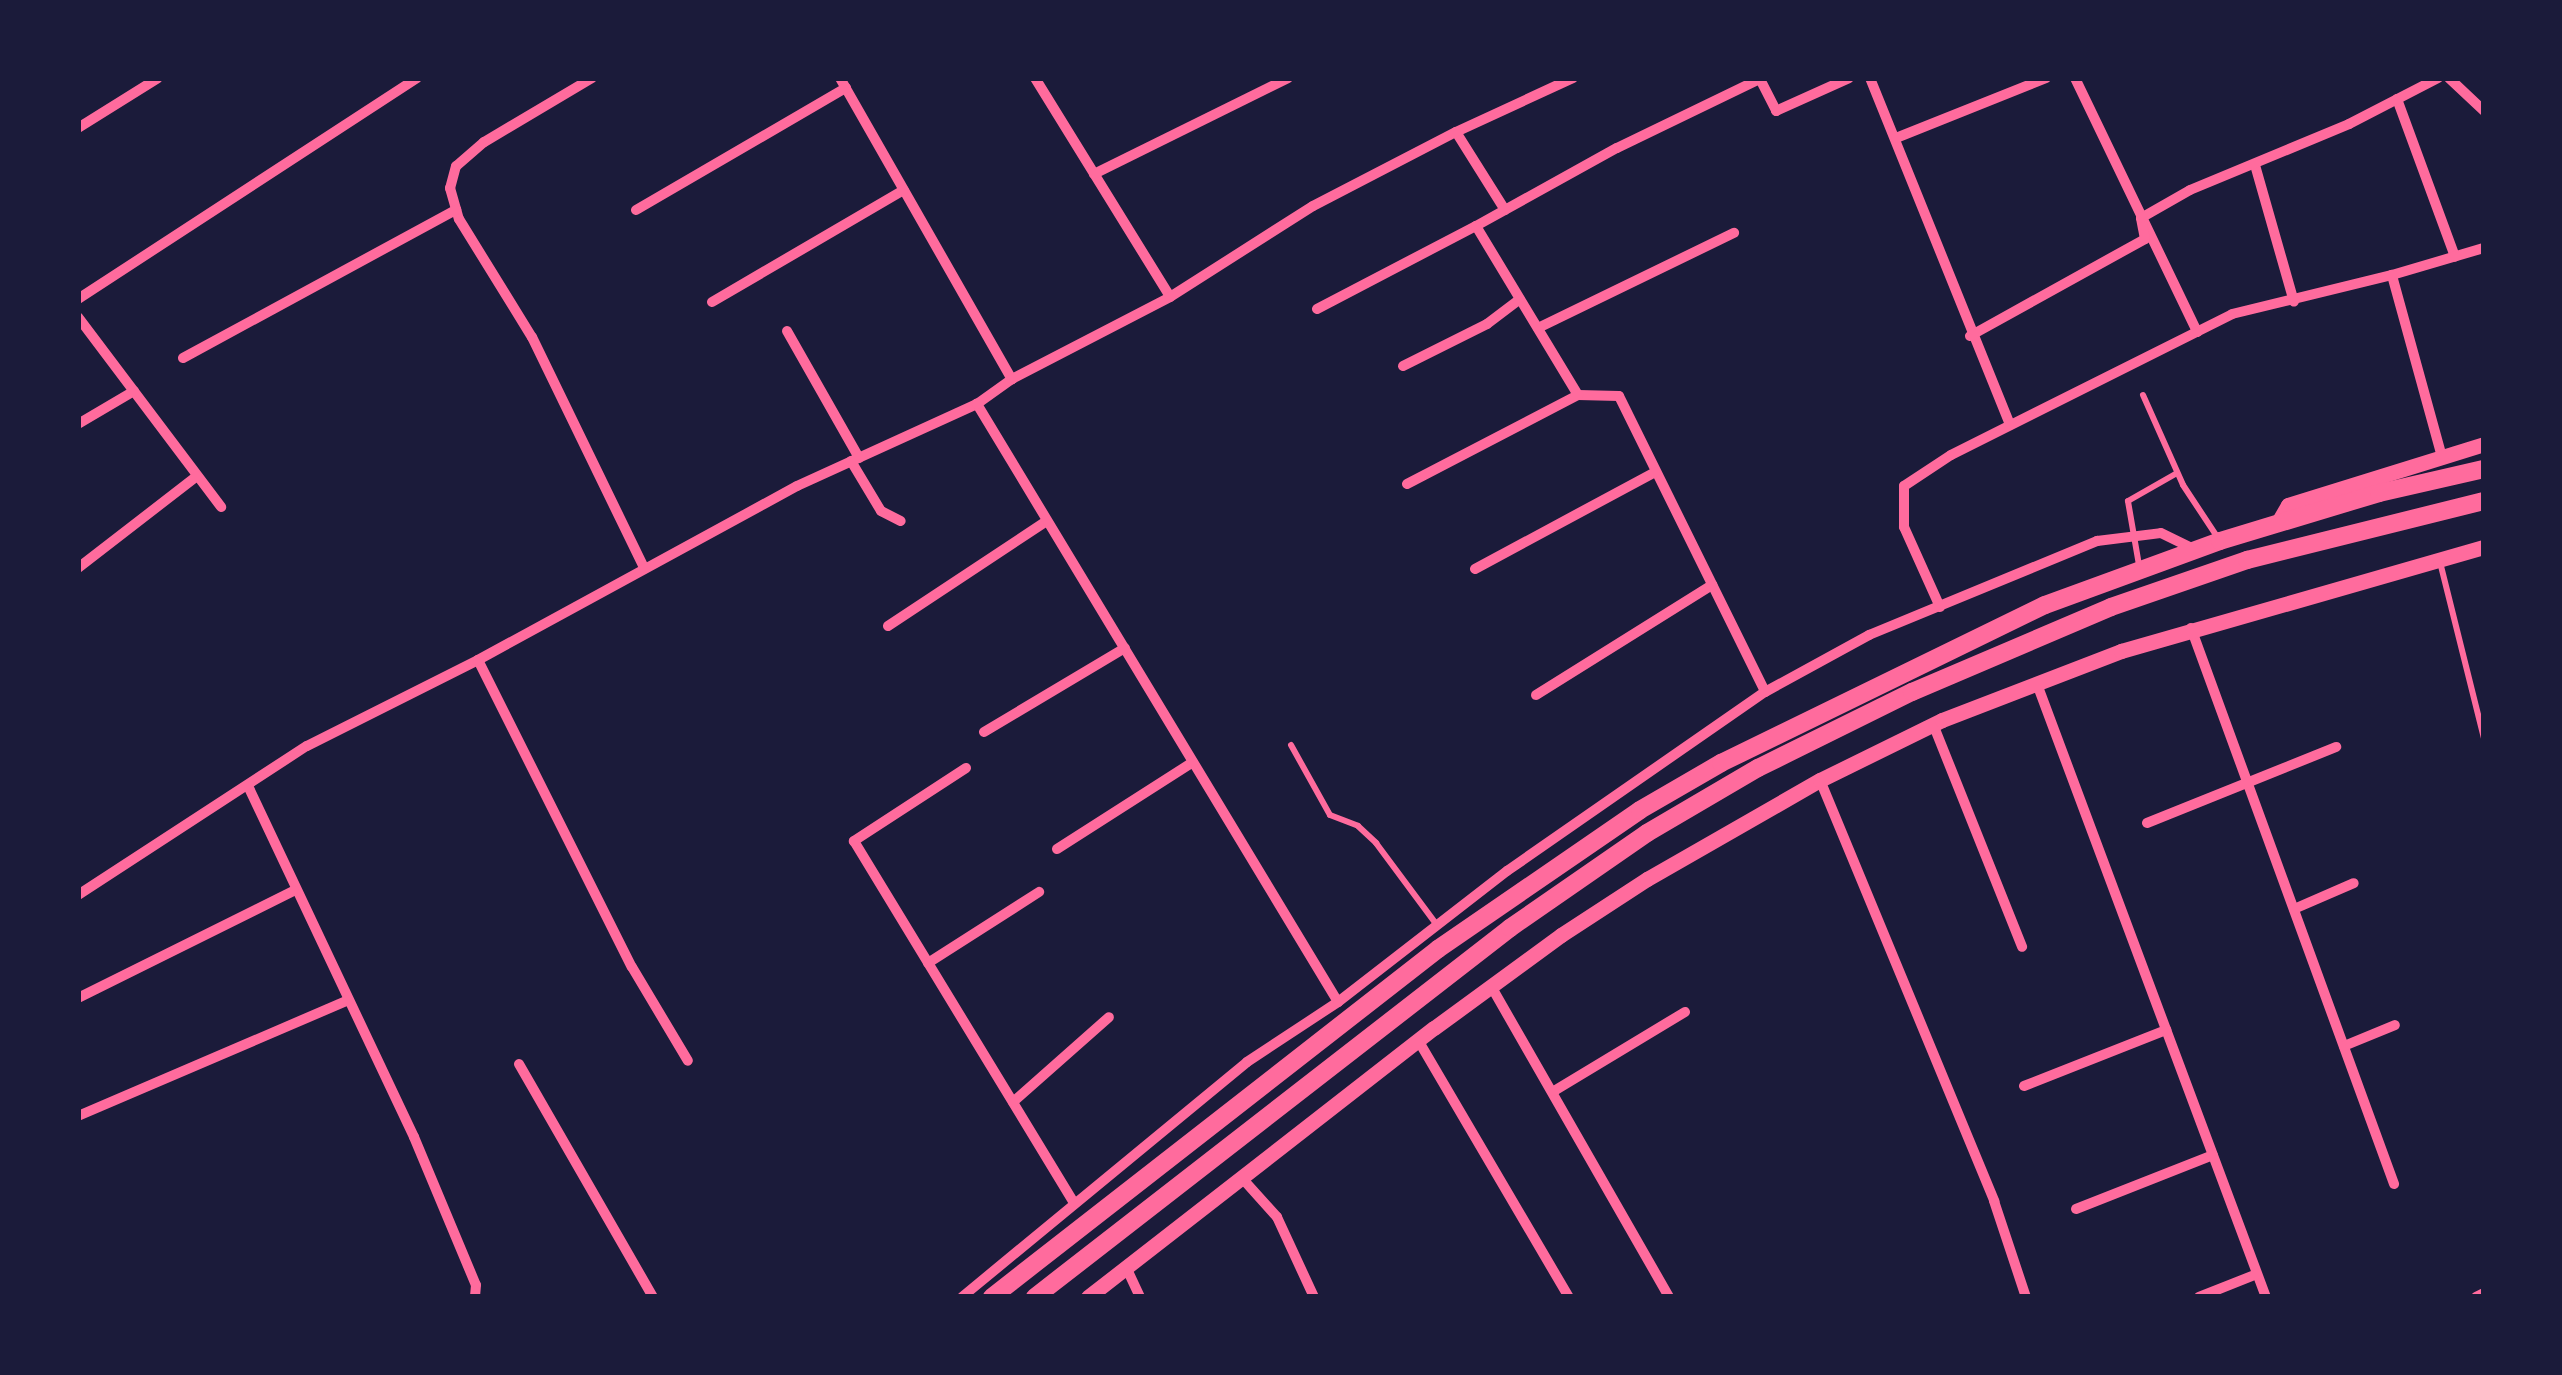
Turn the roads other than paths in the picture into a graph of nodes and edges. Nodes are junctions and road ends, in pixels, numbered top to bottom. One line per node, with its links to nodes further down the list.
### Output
1 (158, 78): 16 (street)
2 (417, 78): 33 (street)
3 (592, 78): 22 (street)
4 (1035, 78): 20 (street)
5 (1288, 78): 20 (street)
6 (1849, 78): 24 (street)
7 (1870, 78): 18 (street)
8 (2046, 78): 18 (street)
9 (2075, 78): 25 (street)
10 (2438, 78): 14 (street)
11 (1567, 79): 17 (street)
12 (2456, 80): 15 (street)
13 (843, 83): 21 (street); 23 (street)
14 (2397, 99): 19 (street); 29 (street)
15 (2484, 111)
16 (78, 128)
17 (1456, 132): 24 (street); 31 (street)
18 (1896, 138): 41 (street)
19 (2255, 165): 25 (street); 35 (street)
20 (1094, 174): 31 (street)
21 (904, 190): 34 (street); 44 (street)
22 (456, 210): 42 (street); 70 (street)
23 (636, 210)
24 (1504, 210): 26 (street)
25 (2141, 218): 40 (street); 41 (street)
26 (1476, 226): 32 (street); 36 (street)
27 (1734, 233): 38 (street)
28 (2484, 248): 29 (street)
29 (2455, 256): 30 (street)
30 (2392, 275): 35 (street); 52 (street)
31 (1170, 297): 44 (street)
32 (1520, 298): 38 (street); 43 (street)
33 (78, 299)
34 (712, 302)
35 (2294, 302): 40 (street)
36 (1317, 309)
37 (78, 317): 45 (street)
38 (1538, 328): 46 (street)
39 (787, 332): 53 (street)
40 (2197, 332): 50 (street)
41 (1970, 335): 50 (street)
42 (183, 358)
43 (1403, 366)
44 (1012, 379): 48 (street)
45 (134, 391): 49 (street); 57 (street)
46 (1578, 395): 55 (street); 58 (street)
47 (2143, 395): 56 (lane)
48 (977, 404): 53 (street); 62 (street)
49 (78, 424)
50 (2010, 425): 74 (street)
51 (2484, 444): 52 (main road)
52 (2442, 457): 63 (main road)
53 (855, 459): 61 (street); 70 (street)
54 (2484, 470): 63 (highway)
55 (1655, 472): 71 (street); 73 (street)
56 (2177, 473): 64 (lane); 65 (lane)
57 (197, 476): 60 (street); 69 (street)
58 (1407, 484)
59 (2484, 501): 129 (highway)
60 (221, 507)
61 (901, 520)
62 (1045, 523): 75 (street); 77 (street)
63 (2278, 524): 65 (highway)
64 (2132, 536): 67 (street); 72 (lane); 74 (street)
65 (2220, 541): 67 (highway)
66 (2484, 547): 68 (main road)
67 (2196, 550): 72 (highway)
68 (2439, 559): 76 (main road); 84 (lane)
69 (78, 568)
70 (644, 568): 78 (street)
71 (1475, 569)
72 (2140, 570): 128 (highway)
73 (1712, 585): 80 (street); 81 (street)
74 (1940, 607): 80 (street)
75 (888, 626)
76 (2191, 628): 79 (main road); 90 (street)
77 (1125, 648): 83 (street); 87 (street)
78 (478, 660): 91 (street); 112 (street)
79 (2037, 684): 82 (main road); 109 (street)
80 (1765, 692): 99 (street)
81 (1536, 695)
82 (1934, 724): 89 (main road); 100 (street)
83 (984, 732)
84 (2484, 740)
85 (1291, 746): 99 (lane)
86 (2336, 747): 90 (street)
87 (1193, 762): 93 (street); 105 (street)
88 (966, 768): 101 (street)
89 (1820, 780): 102 (main road); 135 (street)
90 (2247, 783): 92 (street); 98 (street)
91 (249, 788): 95 (street); 97 (street)
92 (2147, 823)
93 (1057, 849)
94 (2354, 883): 98 (street)
95 (294, 891): 103 (street); 104 (street)
96 (1040, 892): 101 (street)
97 (78, 895)
98 (2294, 909): 111 (street)
99 (1437, 925): 105 (street)
100 (2022, 947)
101 (928, 963): 116 (street)
102 (1491, 986): 110 (main road); 115 (street)
103 (78, 998)
104 (348, 1000): 117 (street); 125 (street)
105 (1338, 1002): 121 (street)
106 (1685, 1012): 115 (street)
107 (1109, 1017): 116 (street)
108 (2395, 1025): 111 (street)
109 (2166, 1030): 114 (street); 118 (street)
110 (1418, 1040): 119 (main road); 133 (street)
111 (2344, 1046): 120 (street)
112 (688, 1061)
113 (519, 1064): 126 (street)
114 (2024, 1086)
115 (1554, 1091): 134 (street)
116 (1013, 1102): 121 (street)
117 (78, 1116)
118 (2213, 1155): 122 (street); 124 (street)
119 (1241, 1178): 123 (main road); 132 (street)
120 (2394, 1184)
121 (1074, 1203): 127 (street)
122 (2076, 1208)
123 (1126, 1267): 130 (main road); 131 (street)
124 (2257, 1274): 136 (street); 137 (street)
125 (475, 1297)
126 (653, 1297)
127 (962, 1297)
128 (992, 1297)
129 (1035, 1297)
130 (1088, 1297)
131 (1140, 1297)
132 (1314, 1297)
133 (1569, 1297)
134 (1670, 1297)
135 (2026, 1297)
136 (2199, 1297)
137 (2266, 1297)

